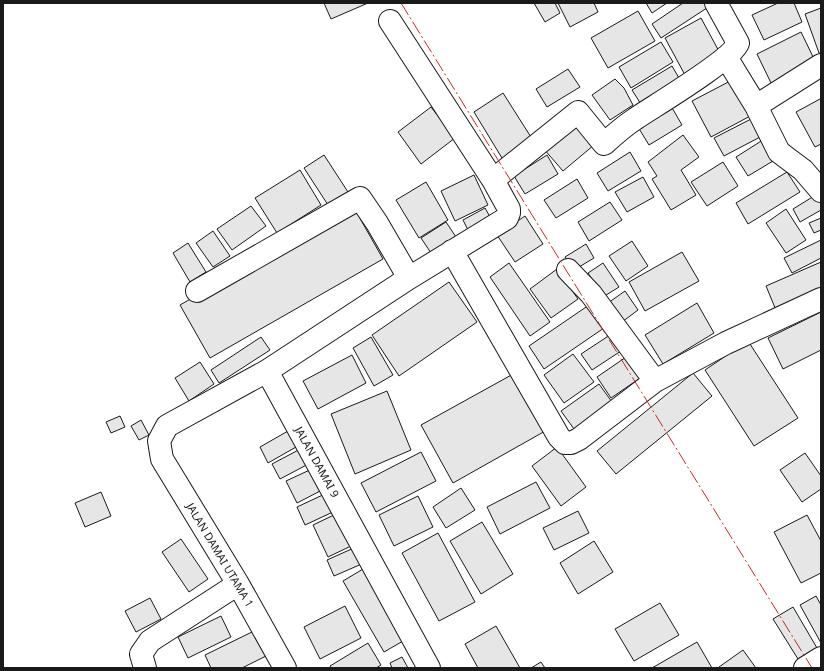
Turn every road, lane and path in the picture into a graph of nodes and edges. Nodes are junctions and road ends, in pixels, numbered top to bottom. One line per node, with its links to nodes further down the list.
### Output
1 (716, 3): 3 (street)
2 (390, 21): 6 (street)
3 (726, 57): 5 (street); 6 (street)
4 (821, 65): 5 (street)
5 (756, 106): 7 (street)
6 (493, 180): 8 (street)
7 (821, 191)
8 (452, 251): 10 (street); 14 (street)
9 (568, 270): 14 (street)
10 (409, 278): 11 (street); 13 (street)
11 (196, 291)
12 (821, 299): 14 (street)
13 (267, 371): 15 (street, JALAN DAMAI UTAMA 1); 19 (street, JALAN DAMAI 9)
14 (655, 381)
15 (238, 584): 17 (street); 18 (street, JALAN DAMAI UTAMA 1)
16 (821, 658): 20 (street)
17 (145, 668)
18 (285, 668)
19 (429, 668)
20 (805, 668)

